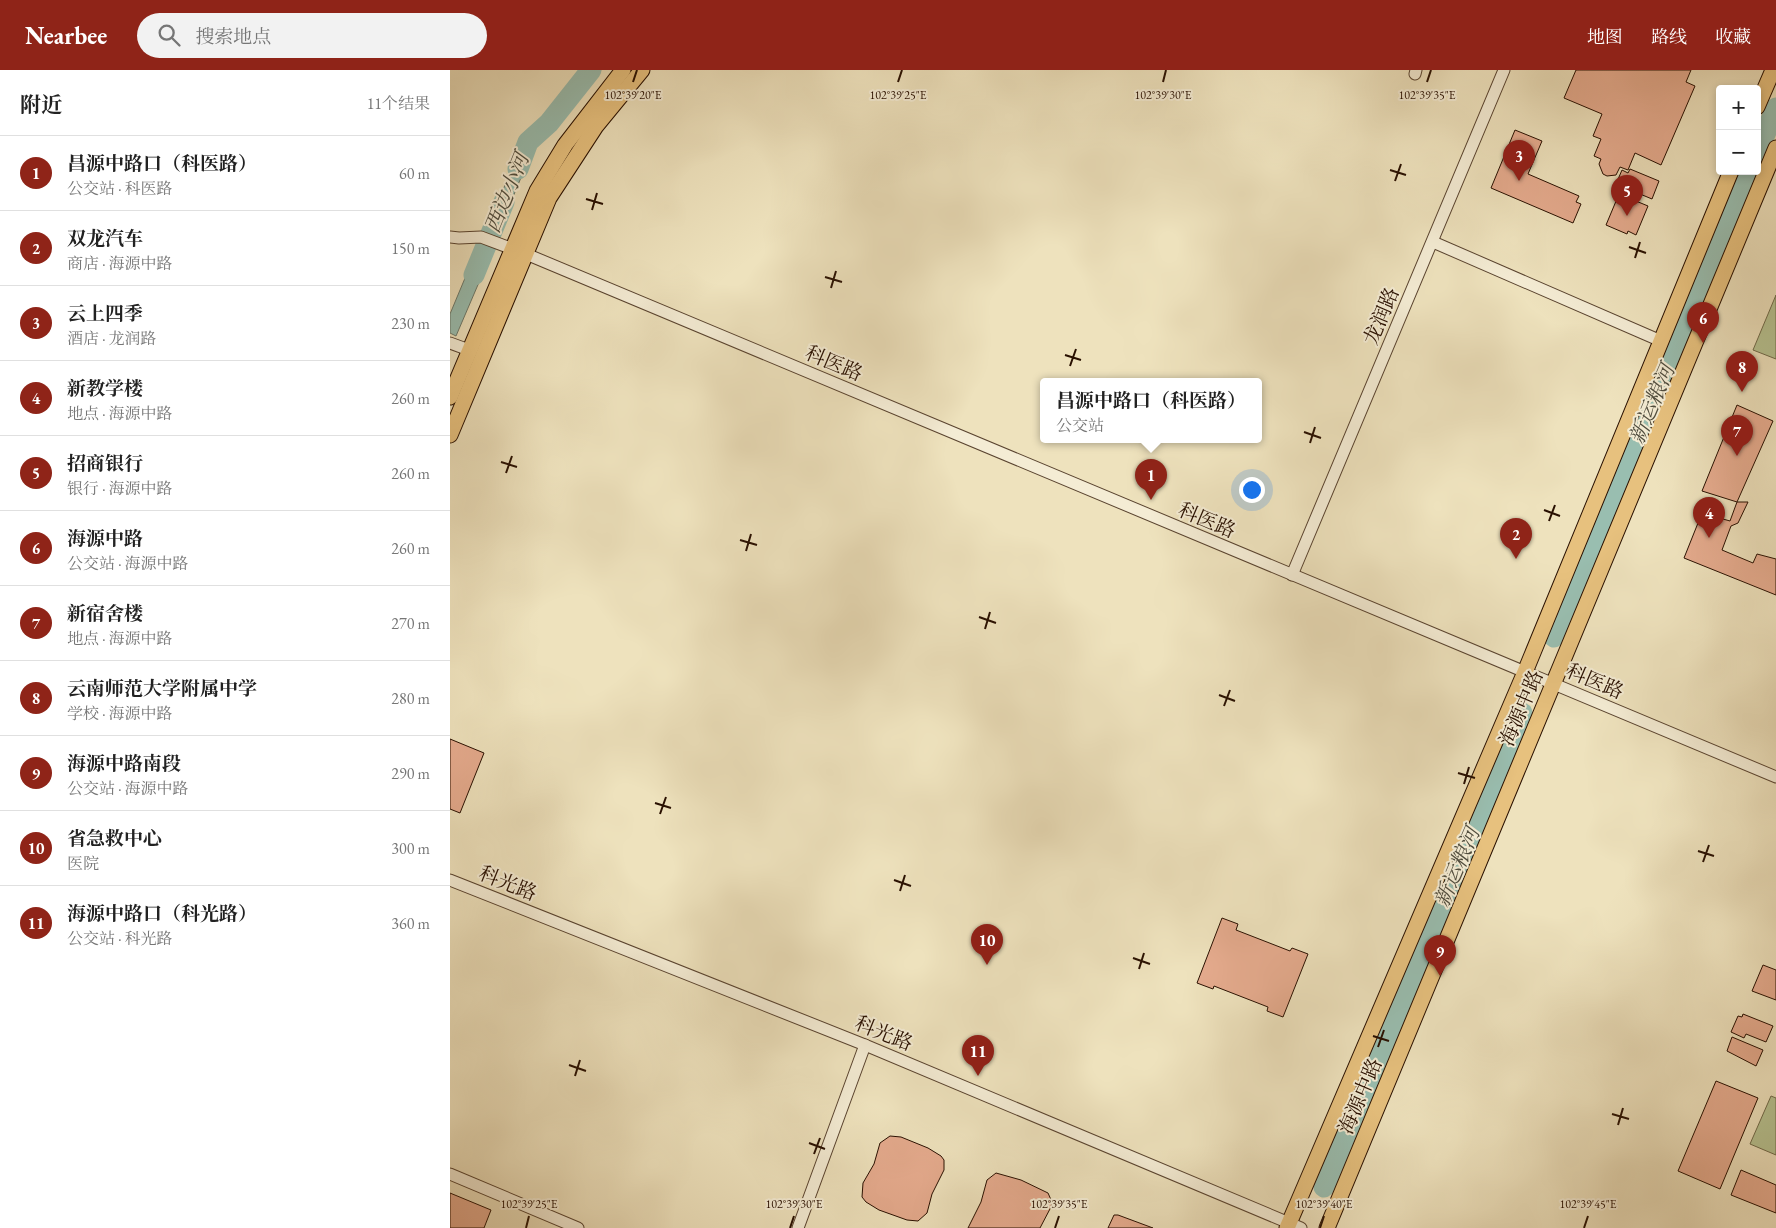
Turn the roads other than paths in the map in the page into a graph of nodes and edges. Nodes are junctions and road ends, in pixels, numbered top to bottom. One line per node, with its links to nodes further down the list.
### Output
1 (623, 70): 10 (main road)
2 (642, 70): 10 (main road)
3 (1773, 70): 5 (main road)
4 (1499, 71): 9 (street, 龙润路)
5 (1761, 98)
6 (1776, 148): 17 (main road, 海源中路)
7 (1729, 175): 11 (main road, 海源中路)
8 (450, 237): 10 (street, 科医路)
9 (1433, 242): 11 (street); 15 (street, 龙润路)
10 (520, 252): 12 (main road); 14 (main road); 15 (street, 科医路)
11 (1661, 341): 16 (main road, 海源中路)
12 (458, 346): 13 (main road)
13 (450, 397)
14 (450, 435)
15 (1292, 575): 16 (street, 科医路)
16 (1525, 672): 17 (street, 科医路); 22 (main road, 海源中路)
17 (1553, 684): 18 (street, 科医路); 25 (main road, 海源中路)
18 (1776, 777)
19 (450, 880): 20 (street, 科光路)
20 (865, 1045): 22 (street, 科光路); 24 (street)
21 (450, 1174): 23 (street)
22 (1293, 1226)
23 (578, 1228)
24 (798, 1228)
25 (1327, 1228)

